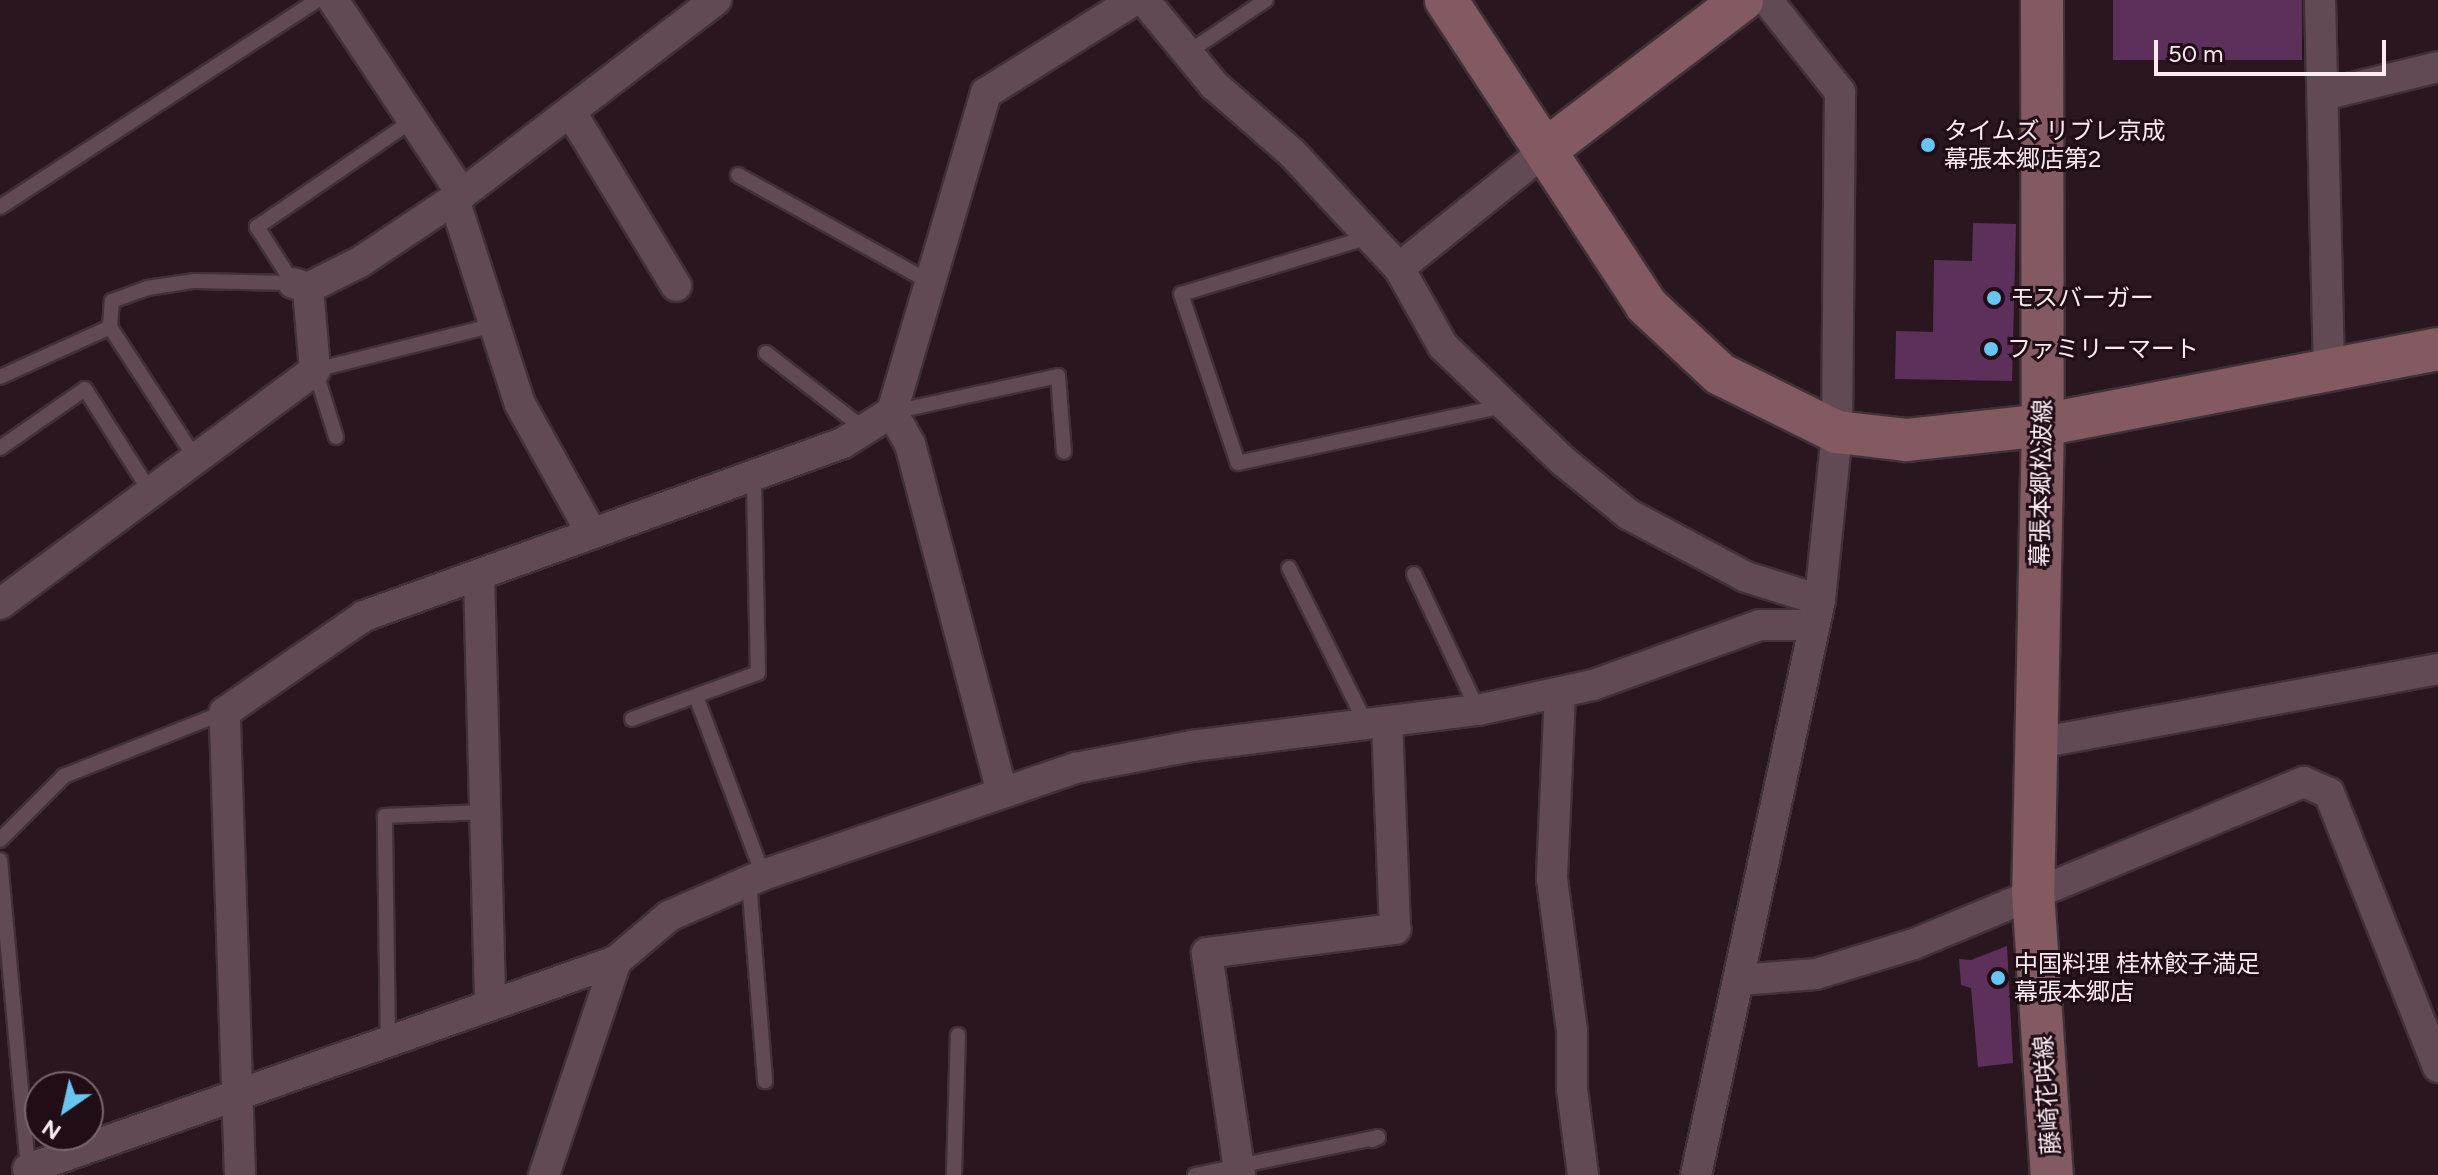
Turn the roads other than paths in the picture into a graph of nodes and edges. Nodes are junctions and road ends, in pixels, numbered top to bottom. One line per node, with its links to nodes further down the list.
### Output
1 (317, 0): 20 (lane)
2 (333, 0): 16 (street)
3 (716, 0): 15 (street)
4 (1134, 0): 23 (street)
5 (1144, 0): 12 (street)
6 (1266, 0): 12 (lane)
7 (1446, 0): 17 (street)
8 (1742, 0): 17 (street)
9 (1767, 0): 37 (street)
10 (2042, 0): 35 (street, 幕張本郷松波線)
11 (2320, 0): 14 (street)
12 (1186, 53): 21 (street)
13 (2438, 67): 14 (street)
14 (2323, 95): 31 (street)
15 (572, 114): 19 (street); 25 (street)
16 (412, 121): 19 (street); 24 (lane)
17 (1548, 148): 22 (street); 37 (street)
18 (738, 175): 23 (lane)
19 (458, 196): 24 (street); 26 (street)
20 (0, 207)
21 (1369, 237): 22 (street); 33 (lane)
22 (1399, 268): 33 (street)
23 (934, 284): 34 (street)
24 (301, 285): 27 (lane); 30 (street)
25 (676, 286)
26 (494, 325): 30 (lane); 44 (street)
27 (110, 327): 32 (lane); 41 (lane)
28 (2438, 349): 31 (street)
29 (766, 353): 36 (lane)
30 (315, 370): 38 (lane); 41 (street)
31 (2329, 373): 35 (street)
32 (0, 377)
33 (1506, 406): 49 (street)
34 (892, 412): 36 (street); 40 (lane); 58 (street)
35 (2043, 425): 37 (street); 57 (street, 幕張本郷松波線)
36 (867, 431): 42 (street)
37 (1837, 432): 49 (street)
38 (336, 437)
39 (0, 448): 43 (lane)
40 (1064, 452)
41 (196, 459): 43 (street)
42 (754, 476): 44 (street); 52 (lane)
43 (151, 493): 48 (street)
44 (591, 532): 47 (street)
45 (1289, 568): 56 (lane)
46 (1414, 574): 53 (lane)
47 (479, 576): 54 (street); 59 (street)
48 (0, 604)
49 (1816, 612): 51 (street); 65 (street)
50 (2438, 669): 57 (street)
51 (1560, 693): 53 (street); 79 (street)
52 (697, 699): 55 (lane); 62 (lane)
53 (1478, 710): 56 (street)
54 (225, 712): 60 (lane); 71 (street)
55 (632, 719)
56 (1376, 722): 58 (street); 73 (street)
57 (2033, 744): 63 (street, 幕張本郷松波線)
58 (1002, 793): 62 (street)
59 (484, 812): 66 (street); 68 (lane)
60 (0, 840)
61 (0, 860): 74 (lane)
62 (756, 878): 64 (street); 70 (lane)
63 (2035, 905): 65 (street); 69 (street); 81 (street, 藤崎花咲線)
64 (616, 961): 66 (street); 76 (street)
65 (1740, 980): 80 (street)
66 (490, 1005): 68 (street)
67 (958, 1035): 77 (lane)
68 (388, 1042): 71 (street)
69 (2438, 1067)
70 (765, 1081)
71 (238, 1097): 74 (street); 75 (street)
72 (1372, 1140): 73 (lane)
73 (1240, 1170): 78 (lane)
74 (23, 1173)
75 (240, 1175)
76 (544, 1175)
77 (954, 1175)
78 (1195, 1175)
79 (1583, 1175)
80 (1696, 1175)
81 (2052, 1175)

